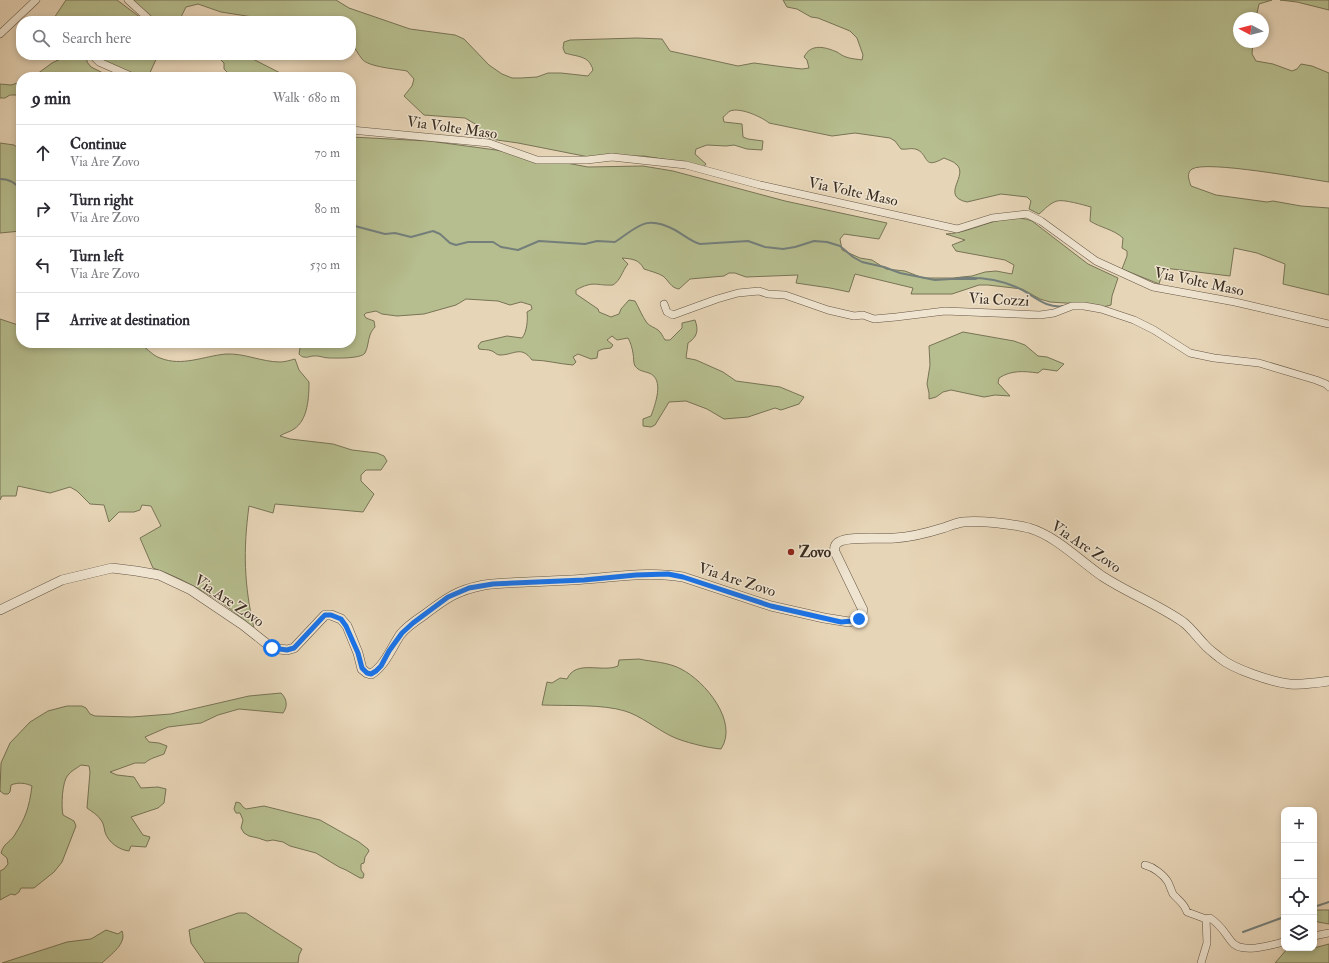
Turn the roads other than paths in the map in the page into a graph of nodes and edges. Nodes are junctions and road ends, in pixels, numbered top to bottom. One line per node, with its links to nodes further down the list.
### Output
1 (36, 0): 3 (street)
2 (128, 0): 4 (street)
3 (19, 16)
4 (146, 16)
5 (16, 19): 6 (street)
6 (0, 34)
7 (97, 60): 8 (street)
8 (122, 72)
9 (356, 130): 11 (street, Via Volte Maso)
10 (664, 304): 12 (street, Via Cozzi)
11 (1329, 324)
12 (1329, 387)
13 (0, 610): 14 (street, Via Are Zovo)
14 (1329, 681)
15 (1144, 865): 16 (street)
16 (1206, 919): 19 (street); 20 (street)
17 (1329, 933): 18 (street)
18 (1317, 935)
19 (1281, 943)
20 (1201, 963)

